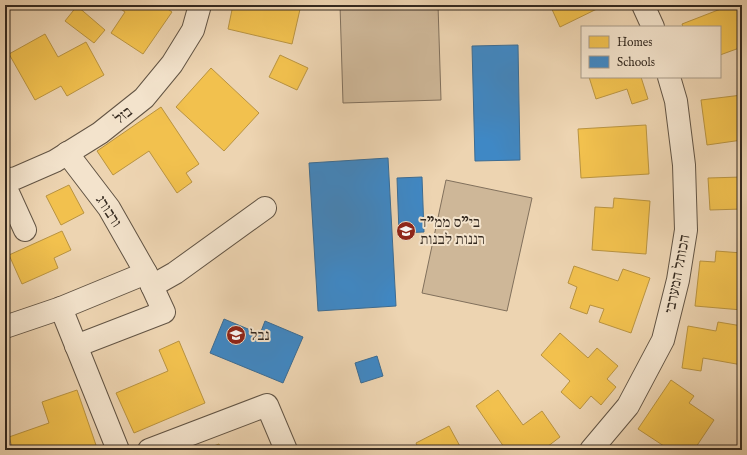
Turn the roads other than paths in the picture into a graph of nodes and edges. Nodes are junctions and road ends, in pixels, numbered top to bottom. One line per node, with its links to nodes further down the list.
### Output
1 (200, 5): 5 (street, בזל)
2 (643, 5): 3 (street)
3 (653, 26)
4 (669, 78): 17 (street, הכותל המערבי)
5 (67, 153): 6 (street, בזל); 10 (street, ורבורג)
6 (5, 180)
7 (5, 186): 9 (street)
8 (265, 208): 10 (street)
9 (26, 230)
10 (149, 280): 11 (street); 13 (street, ורבורג)
11 (61, 308): 12 (street); 13 (street)
12 (5, 327)
13 (76, 346): 14 (street)
14 (118, 450)
15 (149, 450): 16 (street)
16 (286, 450)
17 (591, 450)

